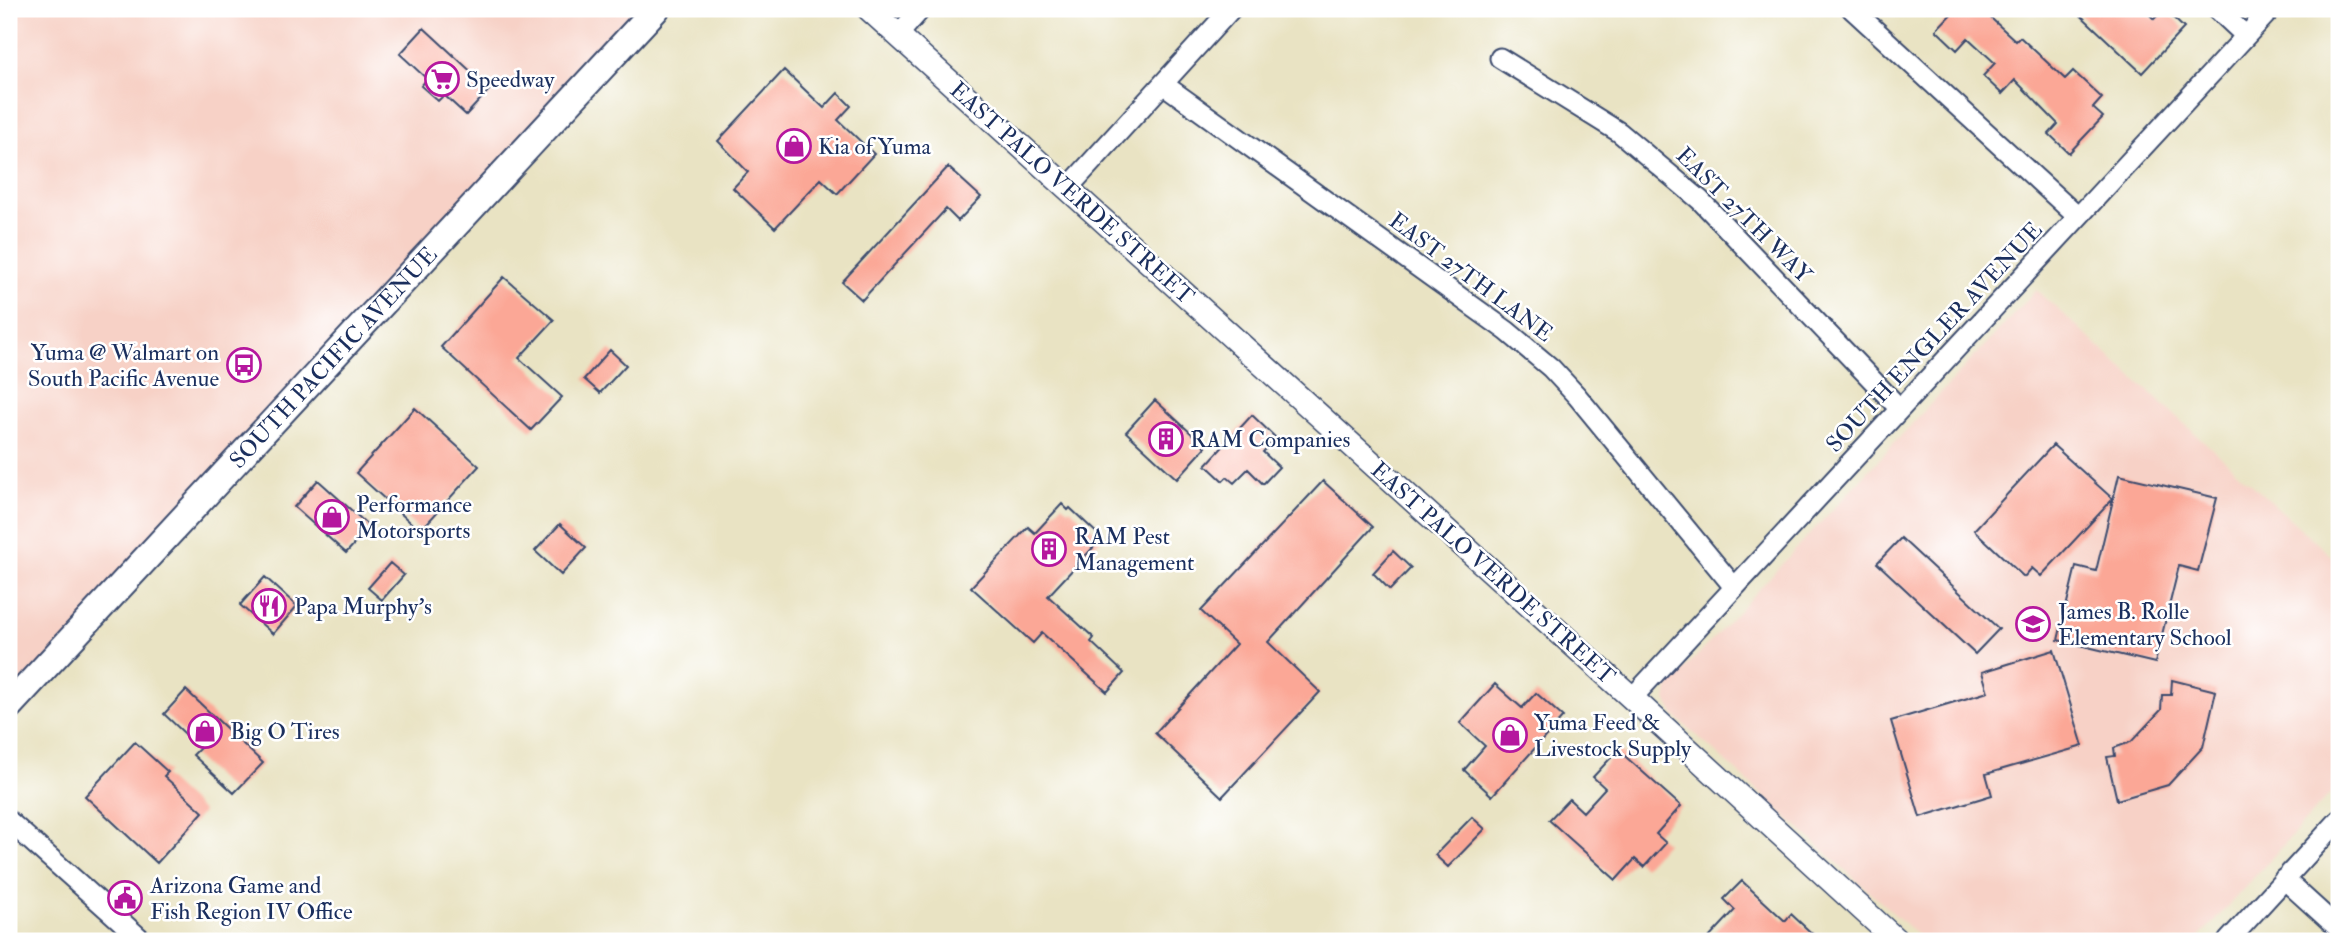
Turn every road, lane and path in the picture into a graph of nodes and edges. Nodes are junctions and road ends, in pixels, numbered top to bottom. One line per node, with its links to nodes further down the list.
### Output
1 (656, 9): 17 (main road, SOUTH PACIFIC AVENUE)
2 (869, 9): 8 (street, EAST PALO VERDE STREET)
3 (921, 9): 8 (street)
4 (1231, 9): 11 (street)
5 (1852, 9): 13 (street)
6 (2217, 9): 9 (street)
7 (2272, 9): 9 (street, SOUTH ENGLER AVENUE)
8 (898, 34): 12 (street, EAST PALO VERDE STREET)
9 (2246, 36): 13 (street, SOUTH ENGLER AVENUE)
10 (1500, 58): 14 (street, EAST 27TH WAY)
11 (1163, 84): 12 (street); 15 (street, EAST 27TH LANE)
12 (1067, 189): 16 (street, EAST PALO VERDE STREET)
13 (2078, 217): 14 (street, SOUTH ENGLER AVENUE)
14 (1900, 409): 15 (street, SOUTH ENGLER AVENUE)
15 (1734, 587): 16 (street, SOUTH ENGLER AVENUE)
16 (1632, 698): 23 (street, EAST PALO VERDE STREET)
17 (9, 706)
18 (2339, 820): 20 (street)
19 (9, 821): 22 (street)
20 (2284, 879): 21 (street); 24 (street)
21 (2339, 929)
22 (143, 941)
23 (1897, 941)
24 (2228, 941)

